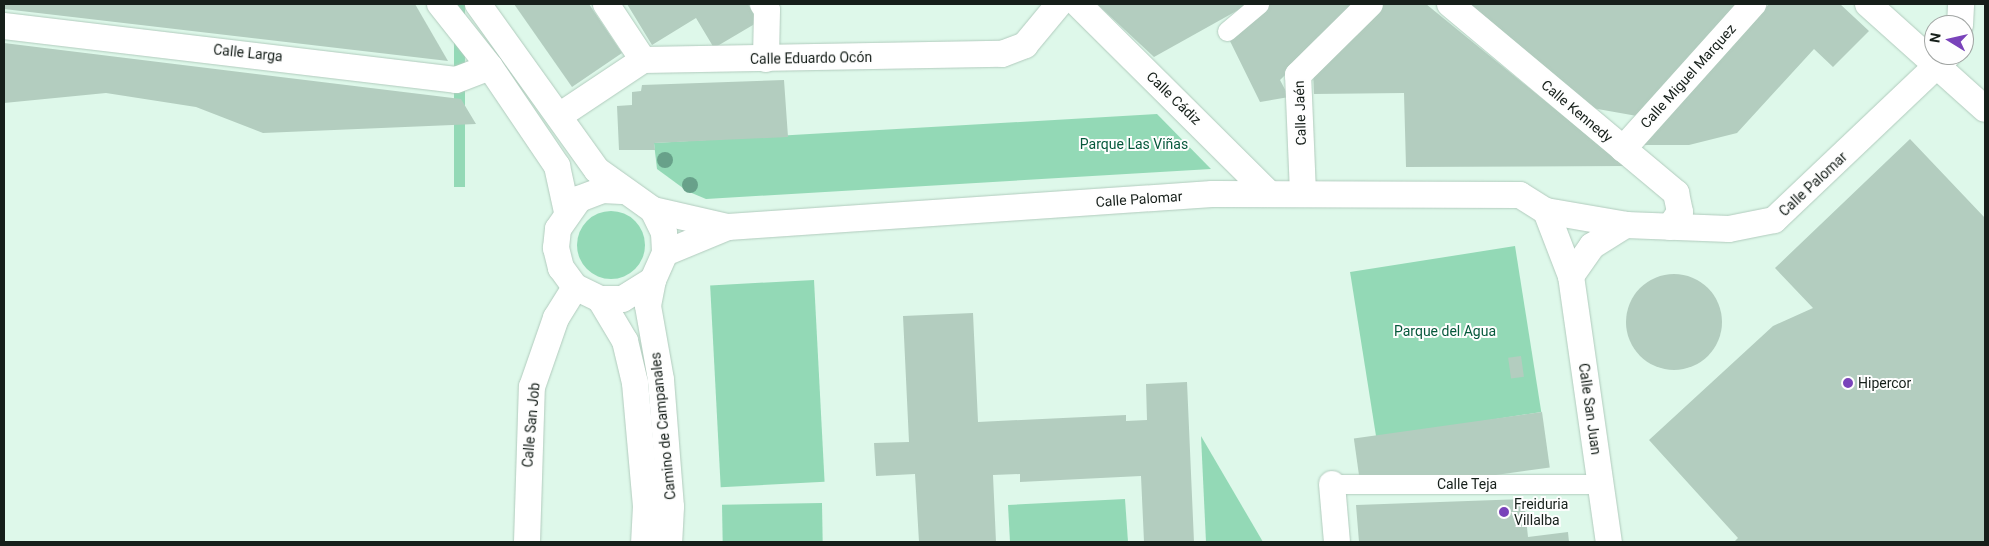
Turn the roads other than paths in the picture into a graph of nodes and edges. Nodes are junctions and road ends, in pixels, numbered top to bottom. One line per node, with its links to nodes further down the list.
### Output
1 (440, 4): 19 (street)
2 (478, 4): 21 (street)
3 (606, 4): 16 (street)
4 (763, 4): 15 (street)
5 (1059, 4): 15 (street, Calle Eduardo Ocón)
6 (1078, 4): 24 (street, Calle Cádiz)
7 (1259, 4): 13 (street)
8 (1370, 4): 25 (street, Calle Jaén)
9 (1450, 4): 22 (street, Calle Kennedy)
10 (1753, 4): 22 (street, Calle Miguel Marquez)
11 (1868, 4): 14 (street)
12 (4, 26): 19 (street, Calle Larga)
13 (1227, 31)
14 (1924, 46)
15 (766, 59): 16 (street, Calle Eduardo Ocón)
16 (643, 60): 21 (street)
17 (1940, 65): 31 (street, Calle Palomar)
18 (1947, 65): 20 (street)
19 (490, 67): 28 (street)
20 (1985, 109)
21 (559, 116): 23 (street)
22 (1623, 149): 31 (street, Calle Kennedy)
23 (622, 191): 26 (street); 28 (street)
24 (1268, 193): 25 (street, Calle Palomar); 30 (street, Calle Palomar)
25 (1304, 193): 27 (street, Calle Palomar)
26 (653, 210): 30 (street, Calle Palomar); 32 (street)
27 (1546, 211): 29 (street, Calle Palomar); 33 (street)
28 (567, 212): 35 (street)
29 (1626, 225): 31 (street, Calle Palomar); 33 (street)
30 (728, 227): 32 (street, Calle Palomar)
31 (1670, 227)
32 (665, 254): 34 (street)
33 (1571, 276): 38 (street, Calle San Juan)
34 (653, 280): 36 (street); 41 (street, Camino de Campanales)
35 (575, 287): 36 (street); 39 (street, Calle San Job)
36 (600, 299): 40 (street, Camino de Campanales)
37 (1332, 484): 38 (street, Calle Teja); 42 (street)
38 (1601, 484): 43 (street, Calle San Juan)
39 (527, 542)
40 (644, 542)
41 (669, 542)
42 (1337, 542)
43 (1609, 542)

